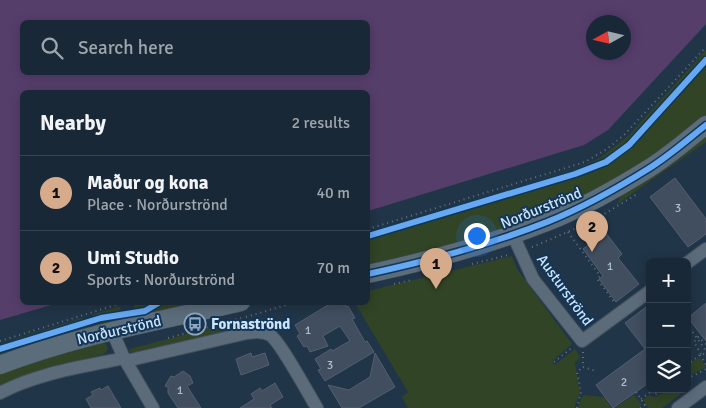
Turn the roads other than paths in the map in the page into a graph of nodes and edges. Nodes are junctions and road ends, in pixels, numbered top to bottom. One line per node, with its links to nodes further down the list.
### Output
1 (706, 125): 2 (street, Norðurströnd)
2 (513, 235): 5 (street, Norðurströnd); 6 (street, Austurströnd)
3 (706, 249): 4 (street)
4 (691, 260)
5 (370, 274)
6 (646, 294)
7 (228, 305): 8 (street, Norðurströnd)
8 (112, 331): 9 (street); 10 (street, Norðurströnd)
9 (124, 360): 12 (street); 13 (street); 14 (street)
10 (0, 365)
11 (706, 387): 15 (street)
12 (0, 393)
13 (153, 408)
14 (317, 408)
15 (678, 408)

